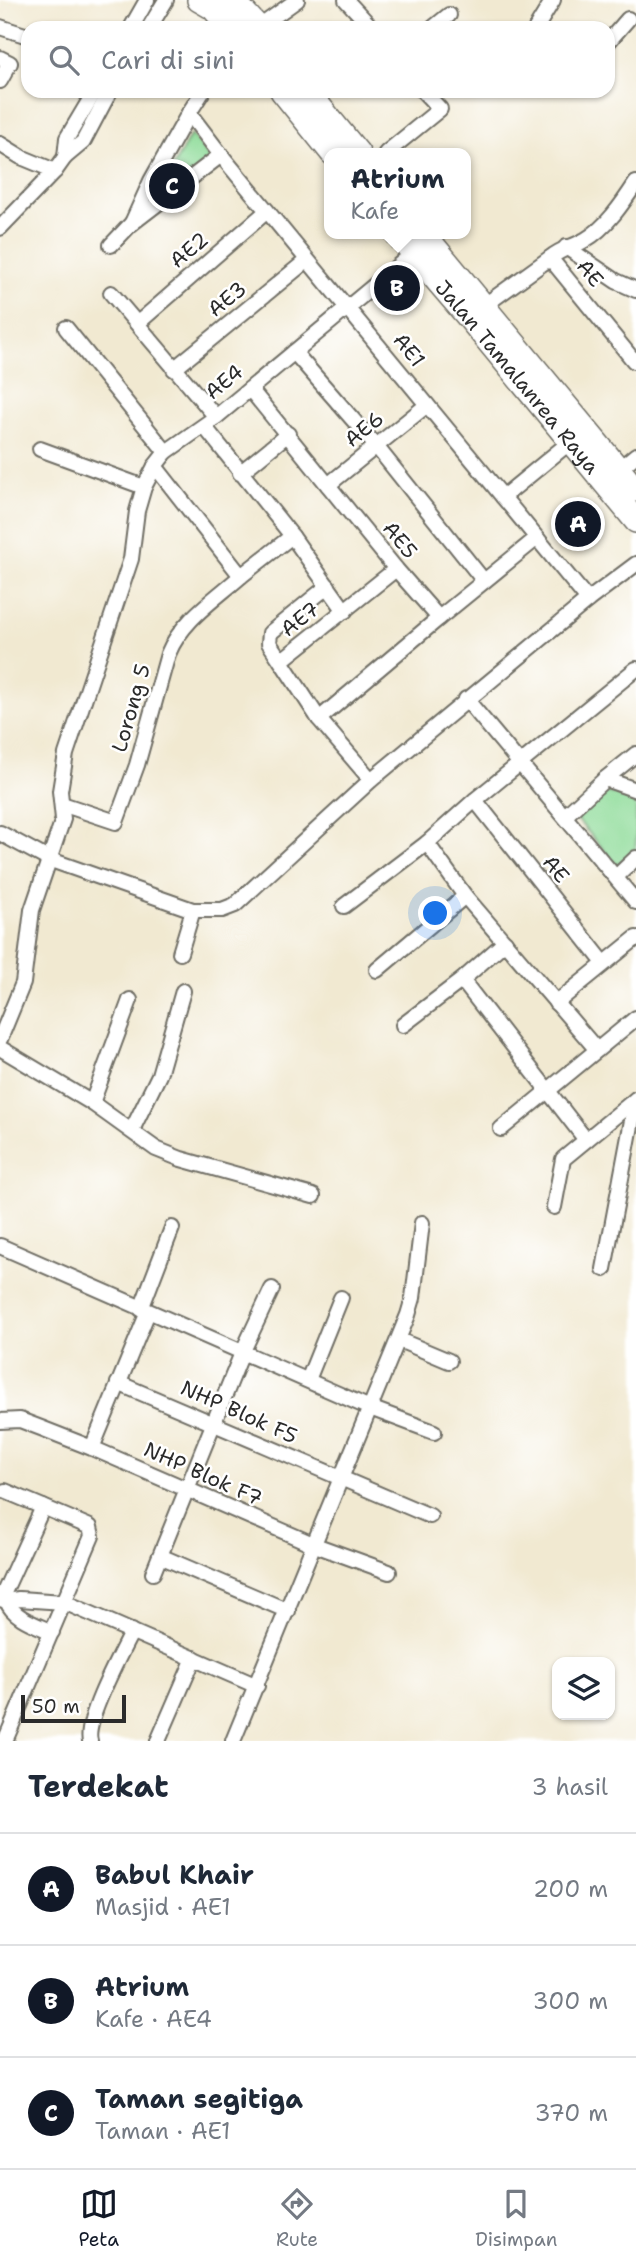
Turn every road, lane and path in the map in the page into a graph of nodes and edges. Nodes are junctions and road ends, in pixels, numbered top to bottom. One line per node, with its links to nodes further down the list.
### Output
1 (147, 0): 10 (street)
2 (166, 0): 11 (street)
3 (199, 0): 12 (main road)
4 (233, 0): 13 (main road)
5 (297, 0): 14 (street)
6 (346, 0): 15 (street)
7 (553, 0): 17 (street)
8 (449, 15): 16 (street)
9 (628, 19): 20 (street)
10 (135, 21)
11 (153, 21)
12 (224, 21)
13 (252, 21)
14 (268, 21)
15 (366, 21)
16 (442, 21)
17 (540, 21)
18 (0, 27): 19 (street)
19 (21, 34)
20 (615, 35)
21 (0, 58): 22 (street)
22 (0, 81)
23 (91, 98): 35 (street)
24 (106, 98): 35 (street)
25 (200, 98): 29 (street)
26 (288, 98): 31 (main road)
27 (313, 98): 32 (main road)
28 (432, 98): 33 (street)
29 (190, 113): 34 (street, AE1); 39 (street)
30 (0, 144): 36 (street)
31 (328, 148)
32 (354, 148)
33 (392, 148)
34 (221, 155): 38 (street, AE1); 39 (street)
35 (65, 157): 36 (street)
36 (55, 171): 40 (street)
37 (636, 183): 43 (street)
38 (267, 211): 45 (street, AE1); 50 (street, AE2)
39 (131, 224): 42 (street)
40 (0, 228)
41 (422, 242): 48 (street, AE4); 49 (main road, Jalan Tamalanrea Raya)
42 (111, 245)
43 (566, 247): 44 (street); 46 (street)
44 (550, 258): 49 (street, AE); 53 (street, AE)
45 (306, 261): 48 (street, AE1); 54 (street, AE3)
46 (636, 290)
47 (111, 293): 50 (street)
48 (347, 307): 52 (street, AE4); 56 (street, AE1)
49 (476, 312): 60 (main road, Jalan Tamalanrea Raya); 64 (main road, Jalan Tamalanrea Raya)
50 (138, 323): 54 (street)
51 (66, 328): 63 (street)
52 (294, 352): 55 (street, AE4); 61 (street)
53 (635, 360)
54 (174, 369): 57 (street)
55 (250, 388): 57 (street, AE4); 59 (street, AE5)
56 (427, 405): 61 (street, AE6); 70 (street, AE1)
57 (216, 416): 58 (street, AE4)
58 (204, 426): 63 (street, AE4); 66 (street)
59 (288, 434): 66 (street); 67 (street, AE5)
60 (570, 442): 70 (street); 71 (main road, Jalan Tamalanrea Raya)
61 (376, 446): 67 (street, AE6); 77 (street)
62 (40, 449): 68 (street)
63 (166, 452): 65 (street, AE4)
64 (627, 462): 69 (main road, Jalan Tamalanrea Raya)
65 (155, 466): 68 (street, AE4); 76 (street)
66 (240, 473): 72 (street)
67 (328, 485): 75 (street, AE5)
68 (144, 487): 92 (street, AE4)
69 (636, 490)
70 (503, 497): 73 (street, AE1)
71 (636, 521)
72 (292, 536): 76 (street); 78 (street)
73 (537, 538): 77 (street); 79 (street, AE1)
74 (636, 564): 79 (street)
75 (396, 569): 80 (street, AE7); 81 (street, AE5)
76 (241, 576): 92 (street, Lorong 5)
77 (484, 581): 81 (street)
78 (328, 586): 80 (street); 82 (street)
79 (588, 600): 84 (street)
80 (345, 611): 82 (street, AE7)
81 (439, 618): 85 (street)
82 (281, 661): 85 (street, AE7)
83 (636, 669): 87 (street)
84 (466, 699): 87 (street, AE); 89 (street)
85 (319, 719): 89 (street, AE7)
86 (636, 754): 88 (street)
87 (522, 763): 91 (street); 93 (street, AE)
88 (605, 779): 90 (street); 93 (street)
89 (371, 780): 102 (street)
90 (636, 790)
91 (475, 800): 95 (street); 106 (street, AE)
92 (62, 804): 97 (street, AE4)
93 (565, 816): 98 (street, AE)
94 (0, 833): 97 (street)
95 (427, 843): 99 (street); 101 (street)
96 (636, 858): 98 (street)
97 (48, 859): 102 (street); 114 (street, AE4)
98 (616, 877): 100 (street, AE)
99 (465, 896): 104 (street); 107 (street)
100 (636, 902)
101 (344, 906)
102 (193, 909): 105 (street)
103 (636, 937): 106 (street)
104 (505, 942): 108 (street); 111 (street)
105 (180, 953)
106 (604, 963): 111 (street)
107 (377, 970)
108 (462, 980): 113 (street); 117 (street)
109 (183, 991): 121 (street)
110 (130, 1000): 119 (street)
111 (556, 1003): 116 (street)
112 (636, 1018): 116 (street)
113 (403, 1025)
114 (0, 1039)
115 (0, 1048): 119 (street)
116 (597, 1050): 117 (street)
117 (549, 1090): 120 (street); 122 (street)
118 (636, 1099): 122 (street); 128 (street)
119 (92, 1103): 121 (street)
120 (501, 1129)
121 (132, 1130): 123 (street)
122 (586, 1140): 124 (street)
123 (313, 1196)
124 (554, 1207)
125 (422, 1223): 132 (street)
126 (172, 1228): 131 (street)
127 (0, 1246): 131 (street)
128 (604, 1269)
129 (272, 1290): 133 (street)
130 (341, 1298): 135 (street)
131 (145, 1311): 133 (street); 136 (street)
132 (399, 1340): 134 (street); 137 (street)
133 (242, 1353): 135 (street); 139 (street)
134 (449, 1361)
135 (308, 1381): 137 (street)
136 (118, 1383): 139 (street, NHP Blok F5); 141 (street)
137 (370, 1408): 140 (street); 142 (street)
138 (0, 1421): 141 (street, NHP Blok F7)
139 (214, 1423): 142 (street, NHP Blok F5); 143 (street)
140 (434, 1432)
141 (92, 1448): 143 (street, NHP Blok F7)
142 (342, 1480): 146 (street, NHP Blok F5); 147 (street)
143 (187, 1490): 147 (street, NHP Blok F7); 148 (street)
144 (5, 1491): 145 (street)
145 (43, 1507): 151 (street); 152 (street)
146 (430, 1516)
147 (315, 1545): 149 (street, NHP Blok F7); 153 (street)
148 (160, 1556): 150 (street); 153 (street)
149 (389, 1572)
150 (153, 1573)
151 (3, 1600): 152 (street); 155 (street)
152 (64, 1602): 154 (street); 155 (street)
153 (288, 1611): 157 (street)
154 (132, 1631): 156 (street); 159 (street)
155 (52, 1632): 158 (street)
156 (194, 1658): 157 (street); 160 (street)
157 (257, 1686): 161 (street)
158 (5, 1741)
159 (90, 1741)
160 (159, 1741)
161 (233, 1741)

